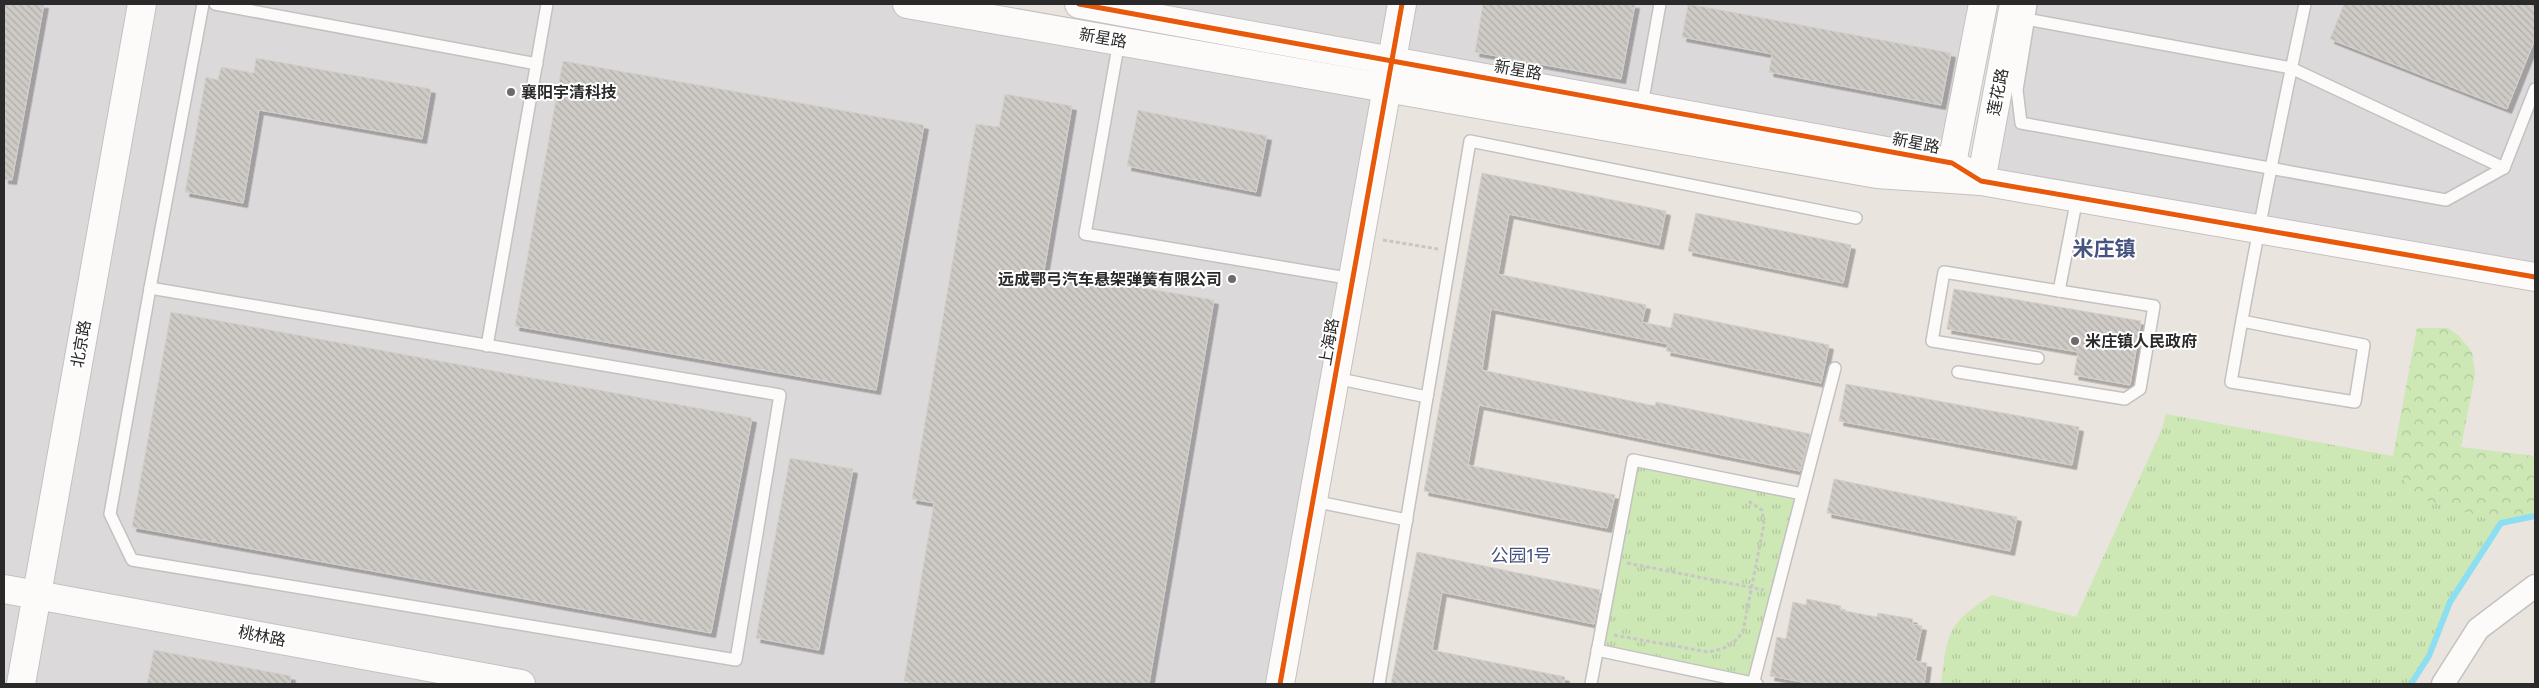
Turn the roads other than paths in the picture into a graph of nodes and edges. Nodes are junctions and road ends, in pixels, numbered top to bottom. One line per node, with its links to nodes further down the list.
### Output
1 (142, 4): 42 (street, 北京路)
2 (203, 4): 28 (lane)
3 (215, 4): 14 (lane)
4 (548, 4): 14 (lane)
5 (907, 4): 12 (street, 新星路)
6 (1079, 4): 13 (street, 新星路)
7 (1402, 4): 13 (street, 上海路)
8 (1660, 4): 18 (lane)
9 (1983, 4): 19 (street, 莲花路)
10 (2305, 4): 15 (lane)
11 (2021, 11): 15 (lane); 21 (lane); 22 (street, 莲花路)
12 (1119, 41): 16 (street, 新星路); 27 (lane)
13 (1392, 59): 16 (street, 上海路); 18 (street, 新星路)
14 (537, 64): 31 (lane)
15 (2291, 68): 20 (lane); 21 (lane)
16 (1387, 88): 22 (street, 新星路); 27 (street, 上海路)
17 (2535, 89): 20 (lane)
18 (1642, 105): 19 (street, 新星路)
19 (1952, 163): 22 (street)
20 (2504, 168): 21 (lane)
21 (2270, 169): 25 (lane)
22 (1981, 181): 23 (street, 新星路)
23 (2077, 198): 25 (street, 新星路); 29 (lane)
24 (1856, 218): 36 (lane)
25 (2257, 230): 26 (street, 新星路); 30 (lane)
26 (2535, 277)
27 (1353, 280): 35 (street, 上海路)
28 (150, 288): 31 (lane); 31 (lane)
29 (2059, 291): 32 (lane); 34 (lane)
30 (2242, 321): 30 (lane)
31 (487, 346)
32 (2038, 358)
33 (1835, 368): 37 (lane)
34 (1958, 372)
35 (1335, 378): 36 (lane); 38 (street, 上海路)
36 (1428, 397): 39 (lane)
37 (1802, 494): 43 (lane); 49 (lane)
38 (1313, 500): 39 (lane); 46 (street, 上海路)
39 (1407, 520): 47 (lane)
40 (2535, 586): 50 (street)
41 (4, 589): 42 (street, 桃林路)
42 (37, 594): 44 (street, 北京路); 45 (street, 桃林路)
43 (1597, 650): 48 (lane); 49 (lane)
44 (21, 684)
45 (521, 684)
46 (1280, 684)
47 (1379, 684)
48 (1591, 684)
49 (1754, 684)
50 (2443, 684)

